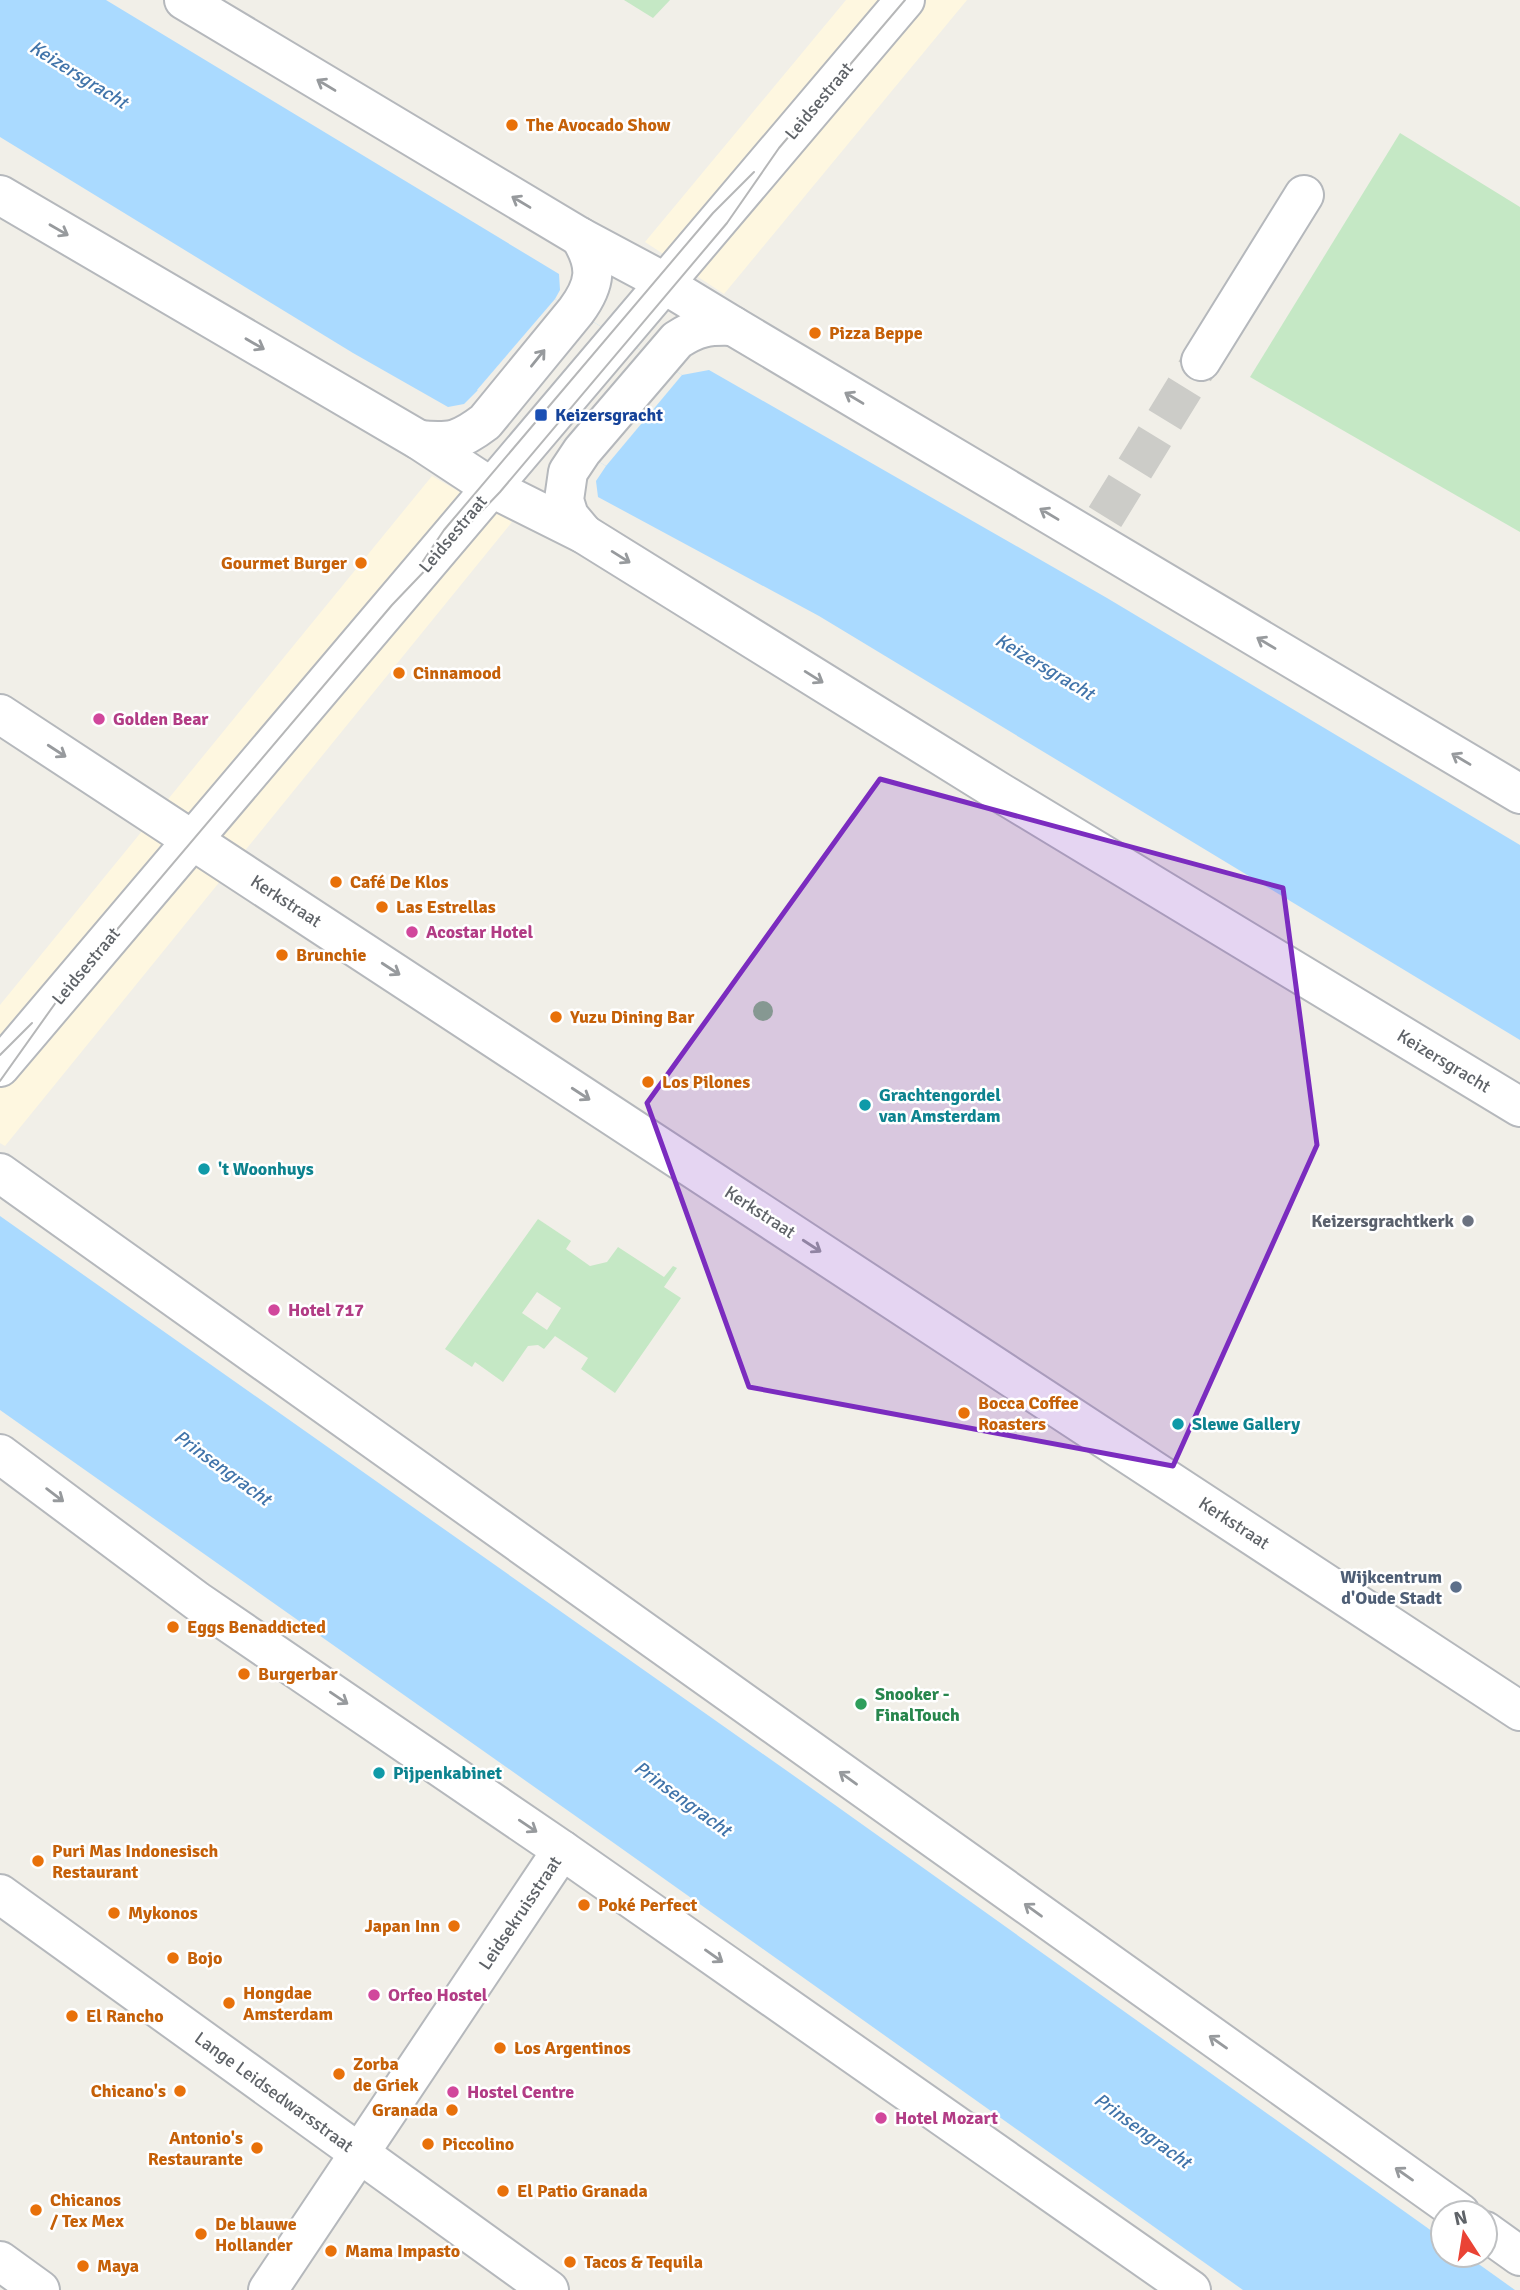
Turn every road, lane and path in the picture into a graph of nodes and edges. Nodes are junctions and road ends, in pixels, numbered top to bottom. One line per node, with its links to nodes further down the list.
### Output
1 (184, 0): 5 (street, one-way to 1)
2 (905, 0): 6 (street, Leidsestraat)
3 (0, 195): 9 (street, Keizersgracht, one-way to 9)
4 (1304, 195): 8 (street)
5 (580, 237): 6 (street); 9 (street, one-way to 5)
6 (666, 283): 7 (street); 10 (street, Leidsestraat)
7 (733, 326): 11 (street); 13 (street, one-way to 7)
8 (1201, 361)
9 (419, 440): 10 (street, Keizersgracht)
10 (492, 488): 11 (street, Keizersgracht); 14 (street, Leidsestraat)
11 (584, 534): 16 (street, Keizersgracht, one-way to 16)
12 (0, 714): 14 (street, Kerkstraat, one-way to 14)
13 (1520, 794)
14 (193, 839): 15 (street, Leidsestraat); 19 (street, Kerkstraat, one-way to 19)
15 (0, 1067)
16 (1520, 1107)
17 (3, 1177): 23 (street, one-way to 17)
18 (0, 1454): 20 (street, one-way to 20)
19 (1520, 1711)
20 (562, 1850): 22 (street, Leidsekruisstraat); 30 (street, one-way to 30)
21 (0, 1894): 22 (street, Lange Leidsedwarsstraat)
22 (360, 2154): 28 (street, Leidsekruisstraat); 29 (street, Lange Leidsedwarsstraat)
23 (1440, 2199)
24 (1499, 2241): 25 (street)
25 (1520, 2256)
26 (0, 2261): 27 (street)
27 (40, 2290)
28 (268, 2290)
29 (549, 2290)
30 (1191, 2290)

